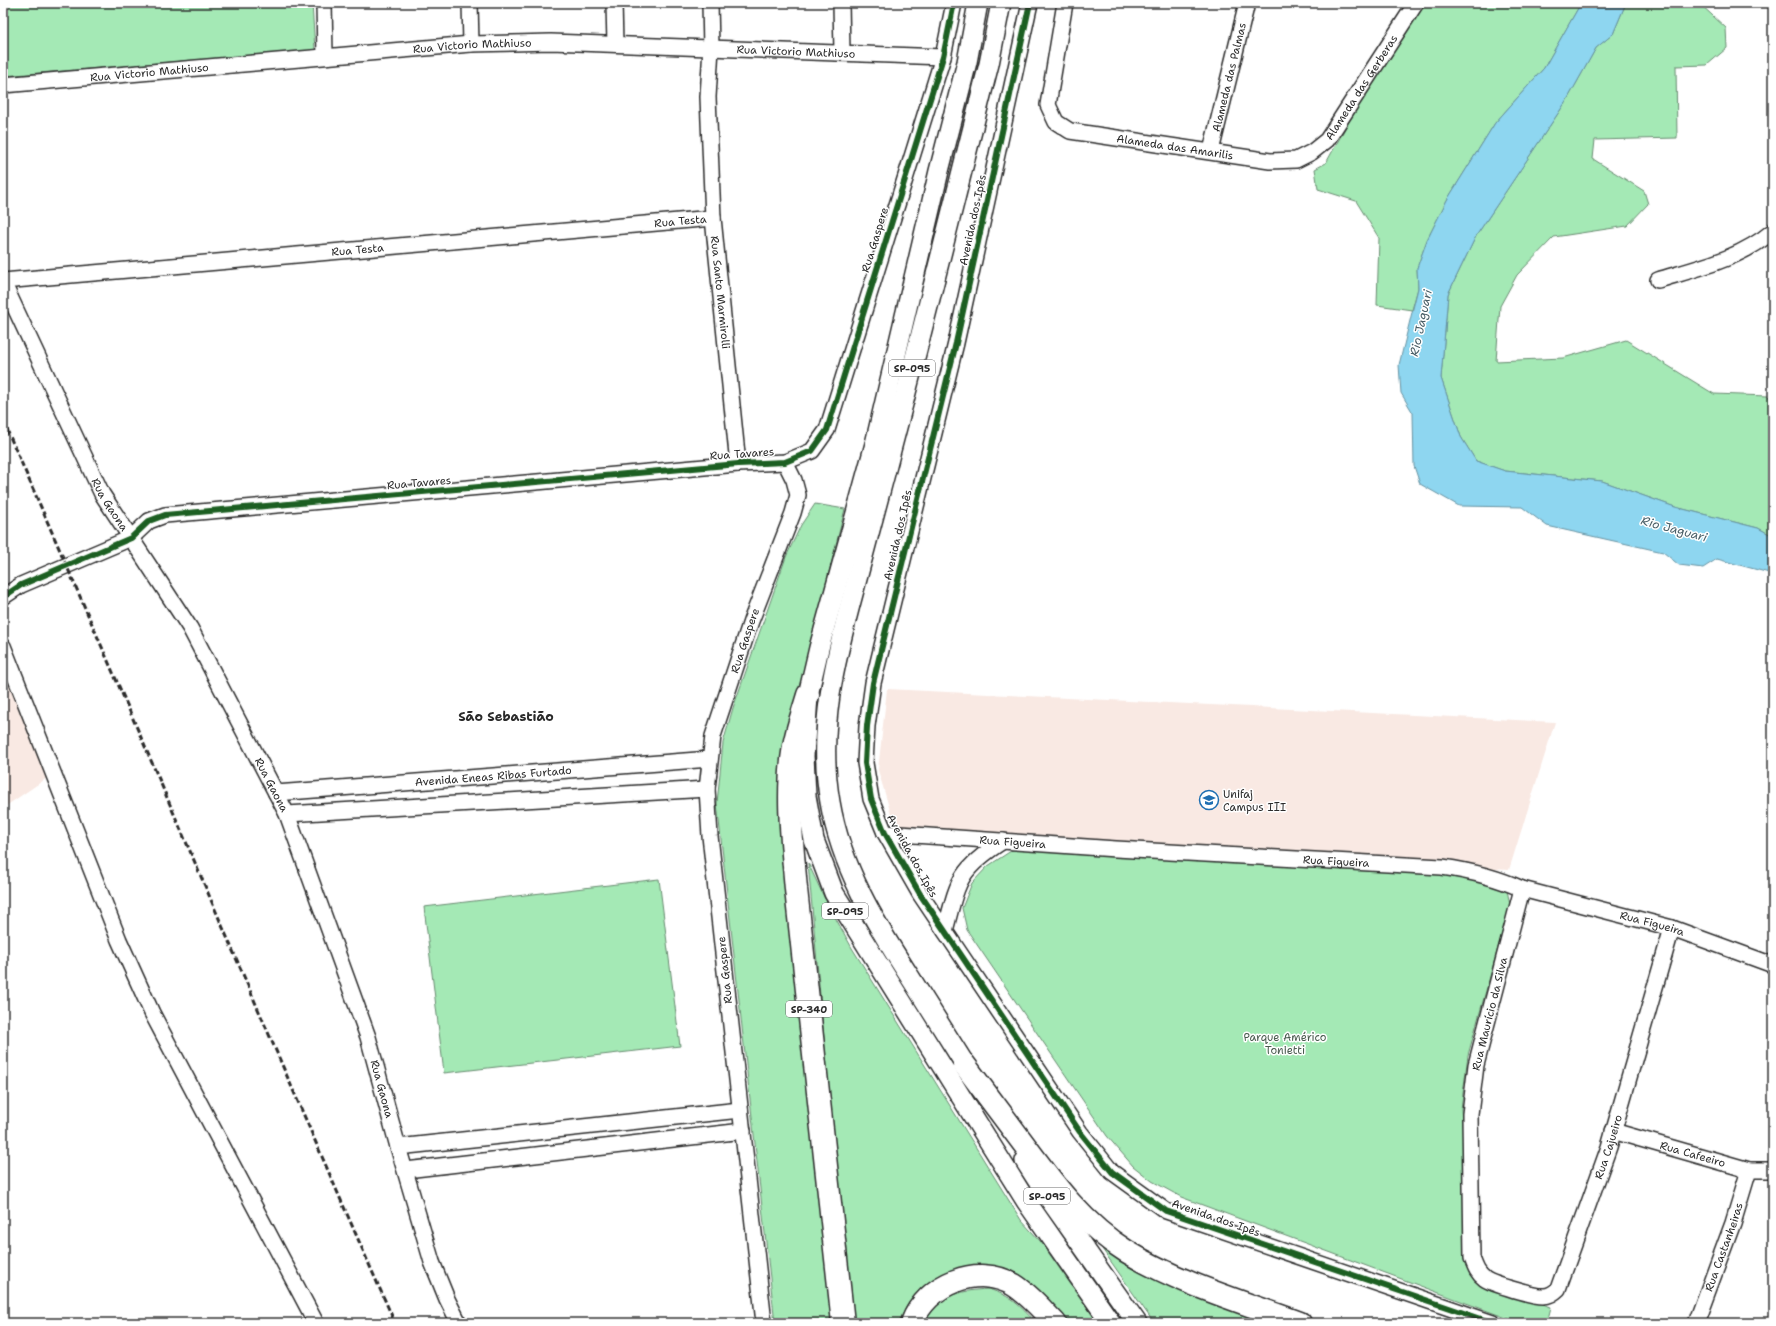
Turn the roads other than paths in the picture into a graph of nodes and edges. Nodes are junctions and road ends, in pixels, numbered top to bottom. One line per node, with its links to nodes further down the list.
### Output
1 (324, 3): 17 (street)
2 (470, 3): 13 (street)
3 (614, 3): 14 (street)
4 (710, 3): 15 (street, Rua Santo Marmirolli)
5 (841, 3): 16 (street)
6 (954, 3): 18 (street, Rua Gaspere)
7 (978, 3): 33 (main road, SP-095)
8 (1001, 3): 44 (main road, SP-095)
9 (1030, 3): 38 (street, Avenida dos Ipês)
10 (1065, 3): 20 (street, Alameda das Amarilis)
11 (1247, 3): 20 (street, Alameda das Palmas)
12 (1416, 3): 21 (street, Alameda das Gerberas)
13 (471, 44): 14 (street, Rua Victorio Mathiuso); 17 (street, Rua Victorio Mathiuso)
14 (614, 44): 15 (street, Rua Victorio Mathiuso)
15 (711, 48): 16 (street, Rua Victorio Mathiuso); 22 (street, Rua Santo Marmirolli)
16 (842, 52): 18 (street, Rua Victorio Mathiuso)
17 (325, 56): 19 (street, Rua Victorio Mathiuso)
18 (943, 57): 26 (street, Rua Gaspere)
19 (3, 86)
20 (1211, 152): 21 (street, Alameda das Amarilis)
21 (1296, 160)
22 (712, 218): 25 (street, Rua Testa); 27 (street, Rua Santo Marmirolli)
23 (1773, 231): 24 (street)
24 (1658, 280)
25 (3, 281): 28 (street, Rua Gaona)
26 (785, 462): 27 (street, Rua Tavares); 34 (street, Rua Gaspere)
27 (738, 464): 28 (street, Rua Tavares)
28 (131, 538): 30 (street, Rua Tavares); 36 (street, Rua Gaona)
29 (3, 585): 30 (street)
30 (21, 585): 31 (street)
31 (3, 597)
32 (3, 646): 53 (street)
33 (808, 695): 56 (highway, SP-340); 59 (main road, SP-095)
34 (710, 759): 35 (street, Rua Gaspere); 36 (street, Avenida Eneas Ribas Furtado)
35 (707, 788): 37 (street); 45 (street, Rua Gaspere)
36 (276, 793): 37 (street, Rua Gaona)
37 (287, 814): 48 (street, Rua Gaona)
38 (885, 833): 39 (street, Rua Figueira); 42 (street, Avenida dos Ipês)
39 (1004, 841): 40 (street, Rua Figueira); 42 (street)
40 (1522, 889): 41 (street, Rua Figueira); 52 (street, Rua Maurício da Silva)
41 (1672, 928): 43 (street, Rua Figueira); 47 (street, Rua Cajueiro)
42 (945, 931): 62 (street, Avenida dos Ipês)
43 (1773, 965)
44 (964, 1064): 60 (main road, SP-095); 61 (highway)
45 (740, 1110): 46 (street, Rua Gaspere); 48 (street)
46 (743, 1131): 49 (street); 55 (street, Rua Gaspere)
47 (1613, 1131): 50 (street, Rua Cafeeiro); 52 (street, Rua Cajueiro)
48 (398, 1147): 49 (street, Rua Gaona)
49 (406, 1170): 54 (street, Rua Gaona)
50 (1749, 1170): 51 (street, Rua Cafeeiro); 63 (street, Rua Castanheiras)
51 (1773, 1170)
52 (1485, 1279)
53 (316, 1323)
54 (459, 1323)
55 (764, 1323)
56 (843, 1323)
57 (912, 1323): 58 (highway)
58 (1055, 1323)
59 (1111, 1323)
60 (1137, 1323)
61 (1300, 1323)
62 (1493, 1323)
63 (1696, 1323)

